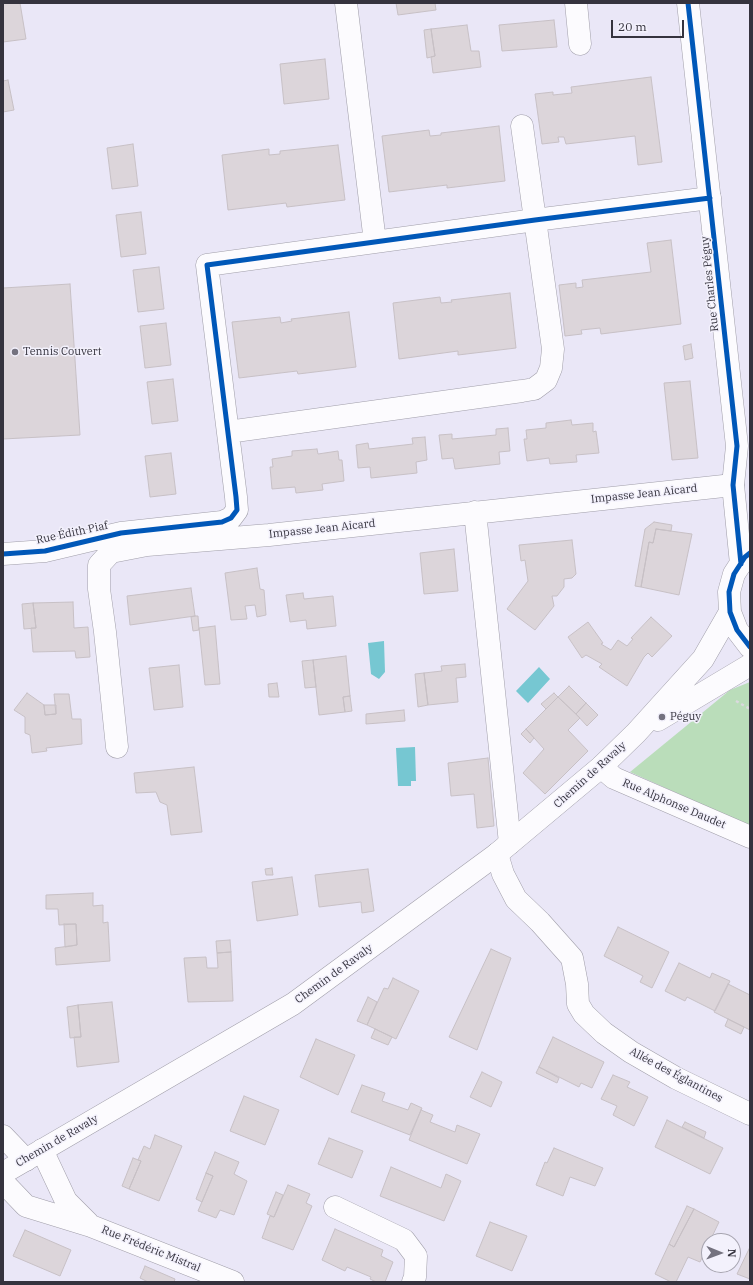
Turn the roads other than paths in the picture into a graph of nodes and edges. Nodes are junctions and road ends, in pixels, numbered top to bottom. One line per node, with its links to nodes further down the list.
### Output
1 (346, 3): 8 (street)
2 (576, 3): 4 (street)
3 (688, 3): 6 (street, Rue Charles Péguy)
4 (580, 44)
5 (522, 126): 7 (street)
6 (710, 198): 7 (street); 10 (street, Rue Charles Péguy)
7 (535, 220): 8 (street); 9 (street)
8 (375, 242): 9 (street)
9 (228, 432): 14 (street, Rue Édith Piaf)
10 (737, 446): 11 (street, Rue Charles Péguy); 12 (street, Rue Charles Péguy)
11 (750, 469)
12 (733, 485): 13 (street, Impasse Jean Aicard); 15 (street, Rue Charles Péguy)
13 (475, 512): 20 (street, Impasse Jean Aicard); 23 (street, Allée des Églantines)
14 (3, 554)
15 (745, 559): 16 (street)
16 (730, 612): 17 (street); 19 (street, Chemin de Ravaly)
17 (750, 647)
18 (750, 665): 19 (street, Chemin de Ravaly)
19 (636, 733): 21 (street, Chemin de Ravaly)
20 (117, 746)
21 (601, 767): 22 (street, Rue Alphonse Daudet); 23 (street, Chemin de Ravaly)
22 (750, 837)
23 (504, 849): 24 (street, Allée des Églantines); 26 (street, Chemin de Ravaly)
24 (750, 1114)
25 (3, 1136): 26 (street, Rue Frédéric Mistral)
26 (34, 1155): 27 (street, Chemin de Ravaly); 30 (street, Rue Frédéric Mistral)
27 (3, 1173)
28 (3, 1182): 30 (street, Rue Frédéric Mistral)
29 (335, 1207): 32 (street)
30 (91, 1226): 31 (street, Rue Frédéric Mistral)
31 (233, 1282)
32 (413, 1282)

